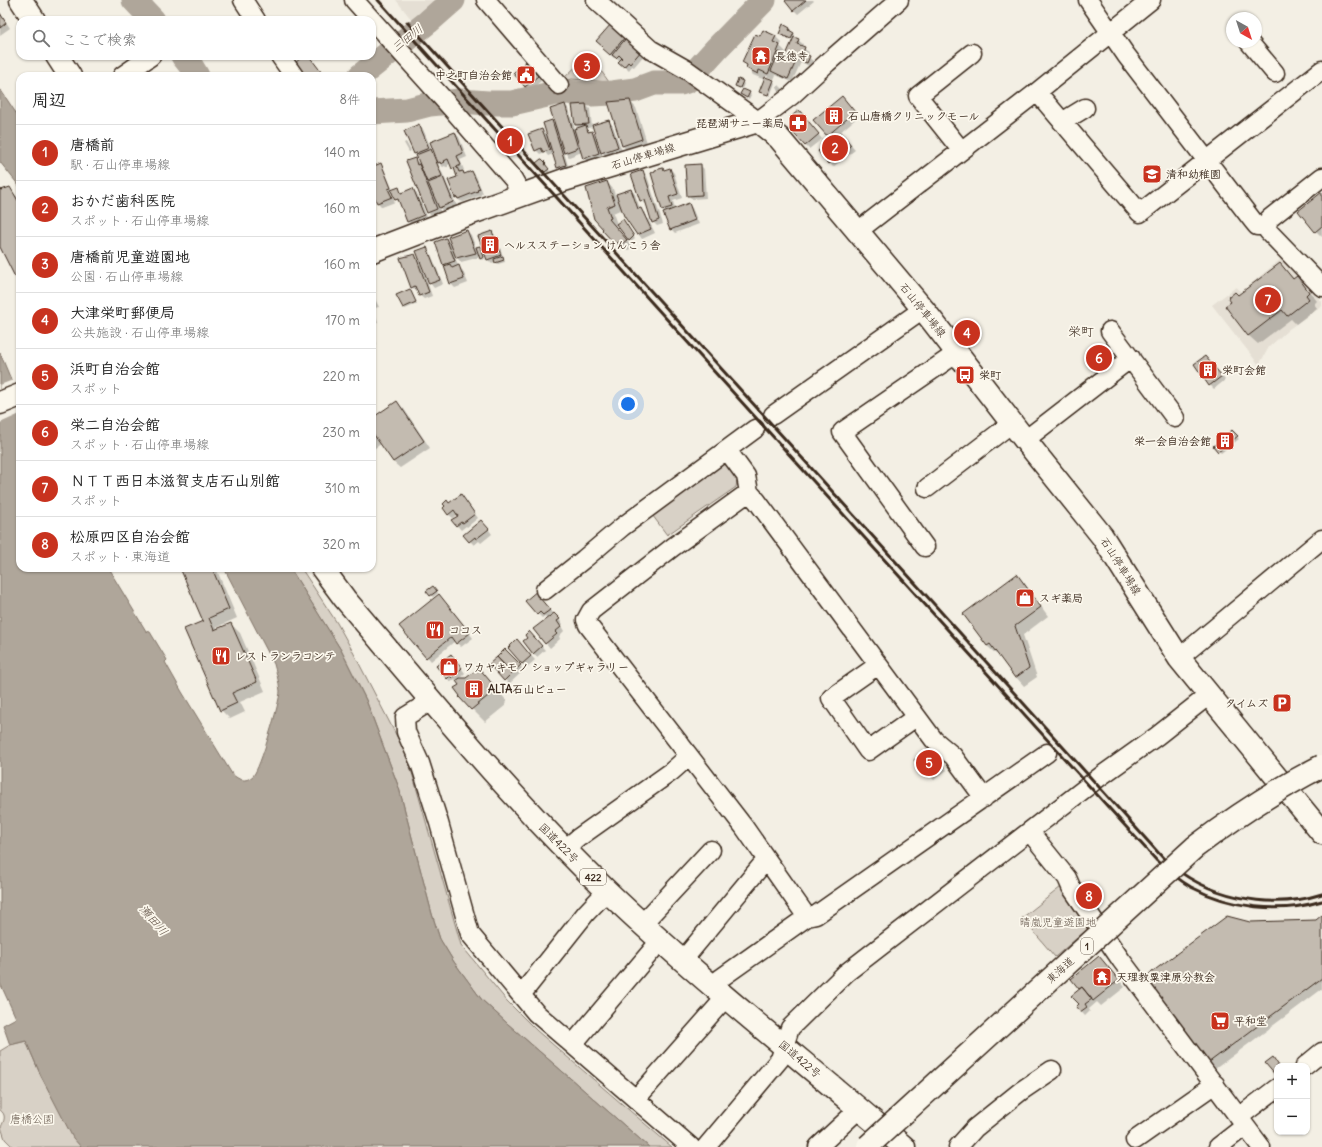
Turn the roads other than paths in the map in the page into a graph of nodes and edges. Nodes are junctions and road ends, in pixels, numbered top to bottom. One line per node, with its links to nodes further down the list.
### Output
1 (21, 0): 9 (main road)
2 (243, 0): 10 (street)
3 (354, 0): 11 (street)
4 (486, 0): 24 (street)
5 (596, 0): 27 (street)
6 (899, 0): 27 (street)
7 (1088, 0): 13 (street)
8 (1151, 0): 13 (street)
9 (31, 16)
10 (253, 16)
11 (368, 16)
12 (376, 24): 32 (street)
13 (1110, 32): 25 (street); 30 (street)
14 (1254, 48): 23 (street)
15 (972, 53): 29 (street)
16 (60, 60): 20 (main road)
17 (145, 60): 21 (street)
18 (283, 60): 22 (street)
19 (1322, 70): 30 (street)
20 (67, 72)
21 (128, 72)
22 (291, 72)
23 (1275, 73)
24 (559, 85)
25 (1037, 92): 28 (street); 29 (street)
26 (1085, 108): 28 (street)
27 (758, 121): 32 (main road, 石山停車場線); 34 (main road, 石山停車場線)
28 (1062, 122): 30 (street)
29 (962, 150): 34 (street)
30 (1207, 160): 33 (street)
31 (1322, 177): 33 (street)
32 (522, 195): 35 (main road, 石山停車場線)
33 (1267, 226): 36 (street)
34 (858, 231): 37 (main road, 石山停車場線)
35 (376, 249)
36 (1322, 288)
37 (923, 308): 39 (main road, 石山停車場線); 43 (street)
38 (1110, 331): 40 (street)
39 (958, 353): 46 (main road, 石山停車場線); 51 (street)
40 (1131, 358): 44 (street); 46 (street)
41 (16, 397): 42 (main road)
42 (0, 403)
43 (773, 414)
44 (1175, 418)
45 (755, 429): 47 (street)
46 (1018, 432): 48 (street); 54 (main road, 石山停車場線)
47 (727, 450): 49 (street); 53 (street)
48 (927, 488)
49 (749, 492): 55 (street); 60 (street)
50 (1322, 539): 54 (street)
51 (924, 547)
52 (325, 572): 57 (main road, 国道422号 / 422)
53 (545, 590)
54 (1179, 658): 56 (main road, 石山停車場線)
55 (878, 665): 58 (street); 58 (street)
56 (1209, 696): 62 (main road, 石山停車場線); 64 (street)
57 (432, 701): 66 (main road, 国道422号 / 422); 76 (street)
58 (916, 717): 63 (street)
59 (1047, 753): 63 (street)
60 (689, 756): 66 (street); 68 (street)
61 (1322, 765): 62 (street); 92 (main road, 東海道 / 1, bridge)
62 (1285, 787): 65 (main road, 石山停車場線); 72 (street)
63 (984, 798): 70 (street)
64 (1030, 832): 72 (street); 78 (street)
65 (1322, 833)
66 (565, 849): 69 (main road, 国道422号 / 422)
67 (711, 850): 71 (street)
68 (767, 860): 70 (street); 74 (street)
69 (607, 891): 71 (main road, 国道422号 / 422); 76 (street)
70 (807, 917): 75 (street)
71 (642, 924): 73 (main road, 国道422号 / 422)
72 (1101, 932): 82 (street); 87 (street)
73 (660, 941): 74 (main road, 国道422号 / 422); 77 (street)
74 (683, 960): 75 (main road, 国道422号 / 422)
75 (720, 991): 78 (main road, 国道422号 / 422); 84 (street)
76 (522, 996): 77 (street)
77 (572, 1044): 84 (street)
78 (784, 1045): 85 (main road, 国道422号 / 422); 90 (street)
79 (1322, 1052): 80 (street)
80 (1309, 1063)
81 (1052, 1070): 94 (street)
82 (1214, 1084): 86 (street); 88 (street)
83 (1274, 1091): 86 (street)
84 (636, 1100): 89 (street)
85 (859, 1109): 87 (main road, 国道422号 / 422); 91 (street)
86 (1242, 1122): 95 (street); 96 (street)
87 (885, 1131): 93 (main road, 国道422号 / 422)
88 (1135, 1140)
89 (691, 1147)
90 (706, 1147)
91 (818, 1147)
92 (867, 1147)
93 (904, 1147)
94 (958, 1147)
95 (1218, 1147)
96 (1261, 1147)

